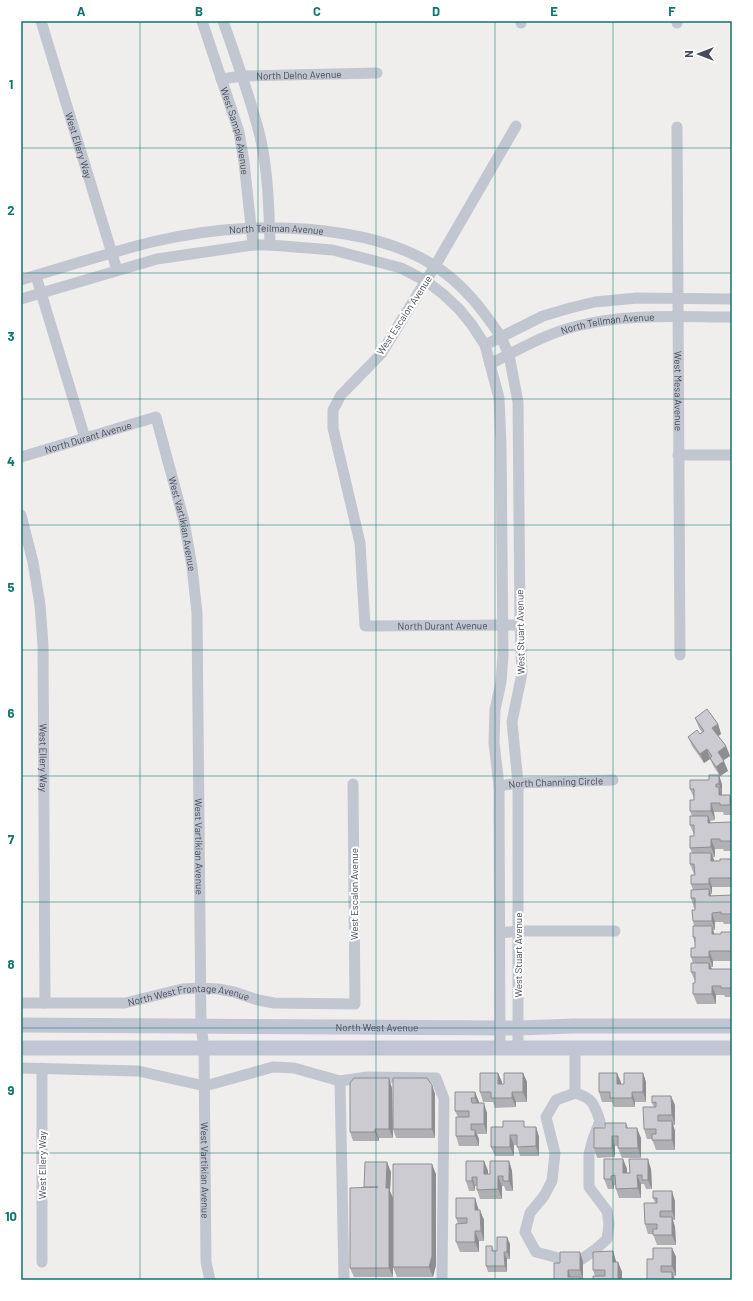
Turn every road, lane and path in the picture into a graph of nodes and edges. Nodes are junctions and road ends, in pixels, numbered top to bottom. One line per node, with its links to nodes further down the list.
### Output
1 (41, 21): 13 (street, West Ellery Way)
2 (202, 21): 6 (street, West Sample Avenue)
3 (223, 21): 5 (street, West Sample Avenue)
4 (377, 73): 5 (street, North Delno Avenue)
5 (243, 76): 6 (street, North Delno Avenue); 10 (street, West Sample Avenue)
6 (221, 79): 9 (street, West Sample Avenue)
7 (516, 126): 14 (street, West Escalon Avenue)
8 (677, 127): 20 (street, West Mesa Avenue)
9 (251, 227): 10 (street, North Teilman Avenue); 12 (street, West Sample Avenue); 13 (street, North Teilman Avenue)
10 (270, 227): 11 (street, West Sample Avenue); 14 (street, North Teilman Avenue)
11 (270, 244): 12 (street, North Teilman Avenue); 18 (street, North Teilman Avenue)
12 (253, 245): 15 (street, North Teilman Avenue)
13 (112, 253): 15 (street, West Ellery Way); 16 (street, North Teilman Avenue)
14 (435, 266): 18 (street, West Escalon Avenue); 25 (street, North Teilman Avenue)
15 (117, 270): 19 (street, North Teilman Avenue)
16 (36, 276): 17 (street, North Teilman Avenue); 19 (street)
17 (21, 280)
18 (426, 281): 26 (street, North Teilman Avenue); 37 (street, West Escalon Avenue)
19 (41, 292): 21 (street, North Teilman Avenue); 30 (street)
20 (678, 298): 22 (street, North Teilman Avenue); 23 (street, West Mesa Avenue); 25 (street, North Teilman Avenue)
21 (21, 299)
22 (732, 299)
23 (678, 317): 24 (street, North Teilman Avenue); 27 (street, North Teilman Avenue); 31 (street, West Mesa Avenue)
24 (732, 317)
25 (501, 337): 26 (street, North Teilman Avenue); 27 (street, West Stuart Avenue)
26 (485, 345): 28 (street, West Stuart Avenue)
27 (509, 355): 28 (street, North Teilman Avenue); 36 (street, West Stuart Avenue)
28 (490, 364): 35 (street, West Stuart Avenue)
29 (156, 417): 30 (street, North Durant Avenue); 46 (street, West Vartikian Avenue)
30 (85, 438): 33 (street, North Durant Avenue)
31 (678, 455): 32 (street); 38 (street, West Mesa Avenue)
32 (732, 455)
33 (21, 457)
34 (21, 515): 48 (street, West Ellery Way)
35 (502, 625): 36 (street, North Durant Avenue); 37 (street, North Durant Avenue); 42 (street, West Stuart Avenue)
36 (520, 625): 40 (street, West Stuart Avenue)
37 (365, 626)
38 (680, 655)
39 (613, 780): 40 (street, North Channing Circle)
40 (518, 783): 42 (street, North Channing Circle); 43 (street, West Stuart Avenue)
41 (354, 784): 49 (street, West Escalon Avenue)
42 (499, 786): 45 (street, West Stuart Avenue)
43 (518, 931): 44 (street); 45 (street); 54 (street, West Stuart Avenue)
44 (615, 931)
45 (500, 933): 53 (street, West Stuart Avenue)
46 (200, 988): 48 (street, North West Frontage Avenue); 49 (street, North West Frontage Avenue); 51 (street, West Vartikian Avenue)
47 (21, 1003): 48 (street, North West Frontage Avenue)
48 (45, 1003)
49 (354, 1004)
50 (21, 1025): 51 (main road, North West Avenue)
51 (201, 1026): 53 (main road, North West Avenue); 56 (street, West Vartikian Avenue)
52 (732, 1026): 54 (main road, North West Avenue)
53 (500, 1028): 54 (main road, North West Avenue); 57 (street, West Stuart Avenue)
54 (518, 1028): 58 (street, West Stuart Avenue)
55 (21, 1048): 56 (main road, North West Avenue)
56 (204, 1048): 57 (main road, North West Avenue); 64 (street, West Vartikian Avenue)
57 (500, 1048): 58 (main road, North West Avenue)
58 (518, 1048): 59 (main road, North West Avenue)
59 (575, 1048): 60 (main road, North West Avenue); 65 (street)
60 (732, 1048)
61 (21, 1068): 62 (street)
62 (42, 1068): 64 (street); 66 (street, West Ellery Way)
63 (340, 1081): 64 (street); 68 (street); 69 (street)
64 (205, 1086): 67 (street, West Vartikian Avenue)
65 (576, 1093): 65 (street)
66 (42, 1262)
67 (210, 1280)
68 (344, 1280)
69 (442, 1280)

